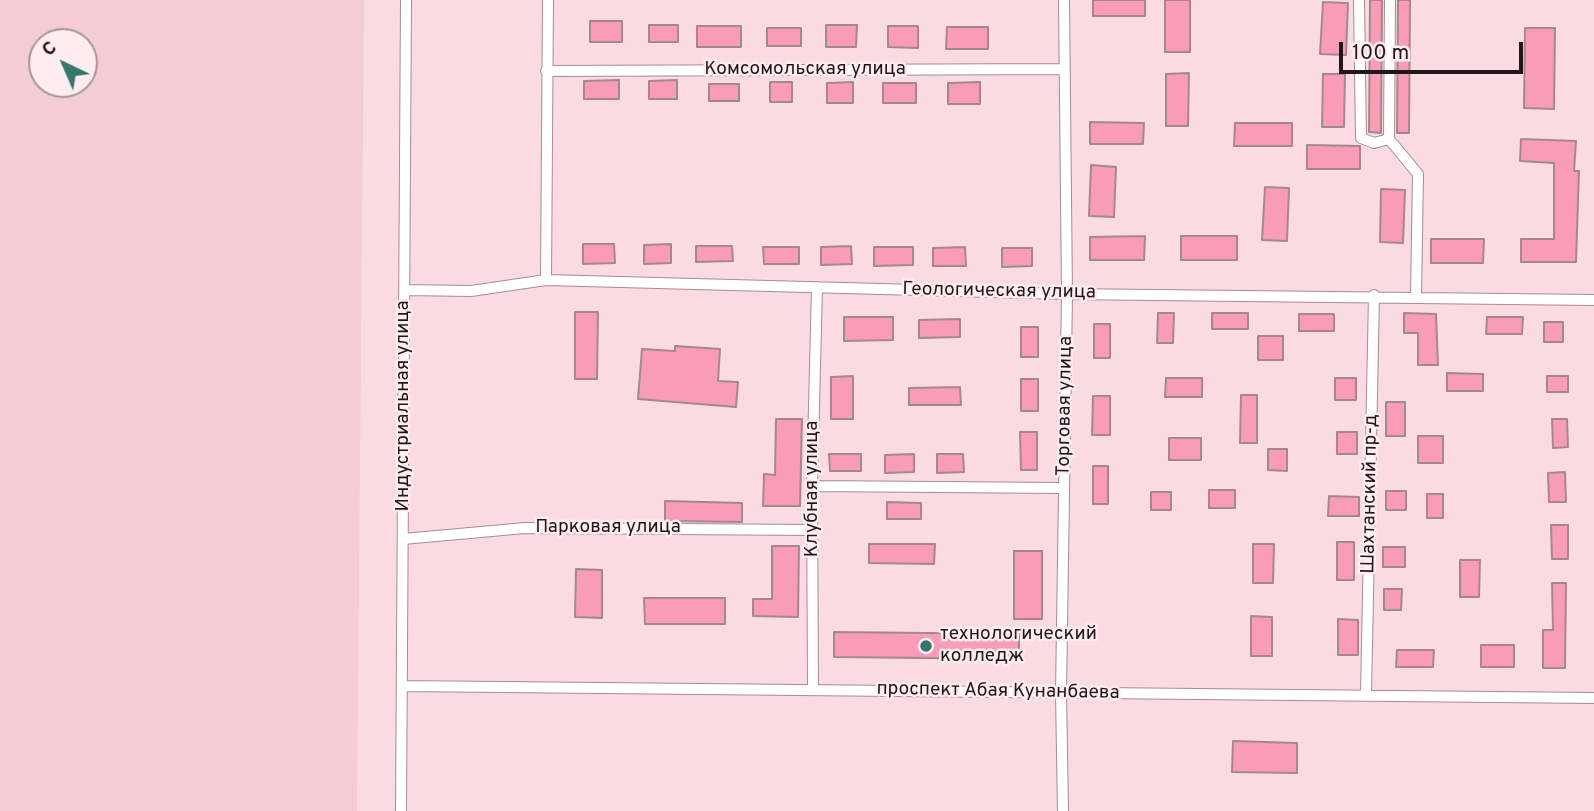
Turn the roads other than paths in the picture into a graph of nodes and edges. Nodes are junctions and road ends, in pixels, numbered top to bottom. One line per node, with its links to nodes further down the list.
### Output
1 (406, 0): 11 (street, Индустриальная улица)
2 (548, 0): 7 (street)
3 (1064, 0): 6 (street, Торговая улица)
4 (1359, 0): 8 (street)
5 (1390, 0): 8 (street)
6 (1064, 69): 7 (street, Комсомольская улица); 12 (street, Торговая улица)
7 (546, 71): 9 (street)
8 (1389, 139): 14 (street)
9 (546, 280): 10 (street, Геологическая улица); 11 (street, Геологическая улица)
10 (817, 287): 12 (street, Геологическая улица); 16 (street, Клубная улица)
11 (405, 290): 19 (street, Индустриальная улица)
12 (1067, 294): 13 (street, Геологическая улица); 17 (street, Торговая улица)
13 (1374, 295): 14 (street, Геологическая улица); 23 (street, Шахтанский пр-д)
14 (1416, 296): 15 (street, Геологическая улица)
15 (1594, 300)
16 (813, 486): 17 (street); 18 (street, Клубная улица)
17 (1065, 488): 22 (street, Торговая улица)
18 (813, 530): 19 (street, Парковая улица); 21 (street, Клубная улица)
19 (403, 539): 20 (street, Индустриальная улица)
20 (402, 686): 21 (street, проспект Абая Кунанбаева); 25 (street, Индустриальная улица)
21 (813, 690): 22 (street, проспект Абая Кунанбаева)
22 (1060, 693): 23 (street, проспект Абая Кунанбаева); 26 (street, Торговая улица)
23 (1366, 694): 24 (street, проспект Абая Кунанбаева)
24 (1594, 698)
25 (401, 811)
26 (1063, 811)

